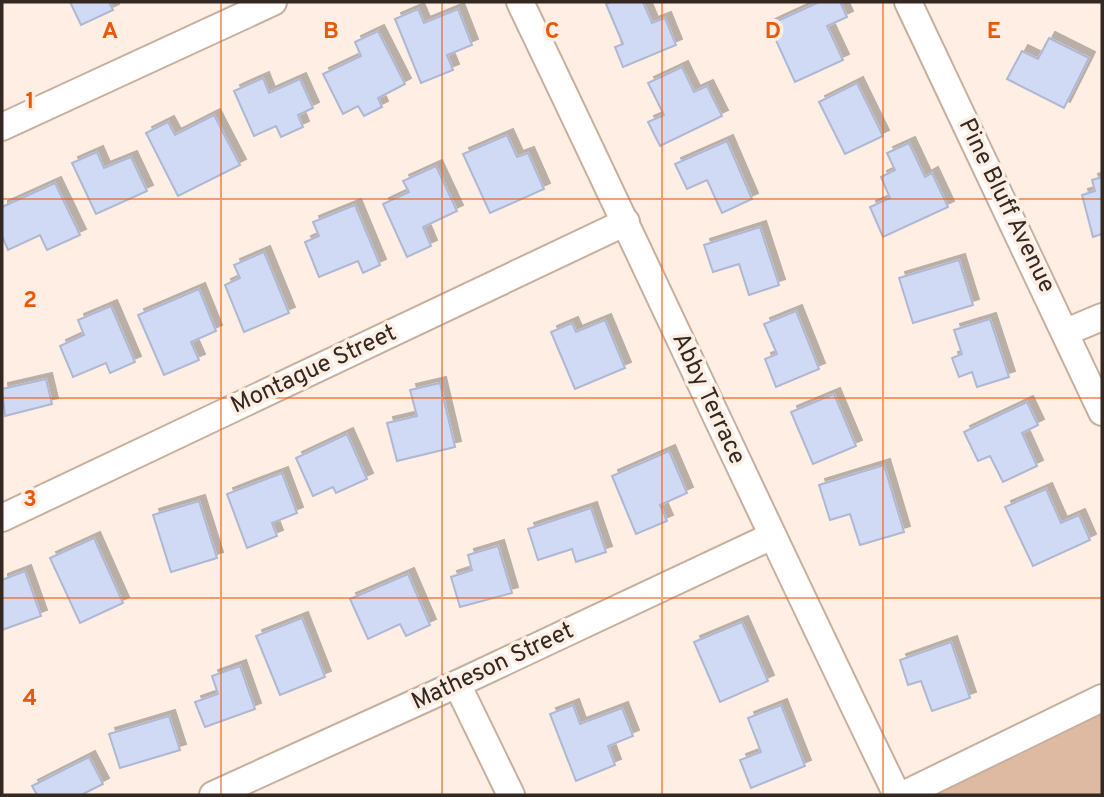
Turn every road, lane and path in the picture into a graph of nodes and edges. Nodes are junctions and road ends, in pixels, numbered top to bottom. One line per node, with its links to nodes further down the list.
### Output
1 (273, 2): 4 (street)
2 (520, 2): 5 (street, Abby Terrace)
3 (910, 2): 7 (street, Pine Bluff Avenue)
4 (2, 127)
5 (626, 222): 9 (street, Montague Street); 10 (street, Abby Terrace)
6 (1102, 317): 7 (street)
7 (1066, 332): 8 (street, Pine Bluff Avenue)
8 (1102, 412)
9 (2, 518)
10 (772, 536): 11 (street, Matheson Street); 15 (street, Abby Terrace)
11 (457, 684): 13 (street, Matheson Street); 14 (street)
12 (1102, 698): 16 (street)
13 (213, 795)
14 (511, 795)
15 (897, 795)
16 (903, 795)

